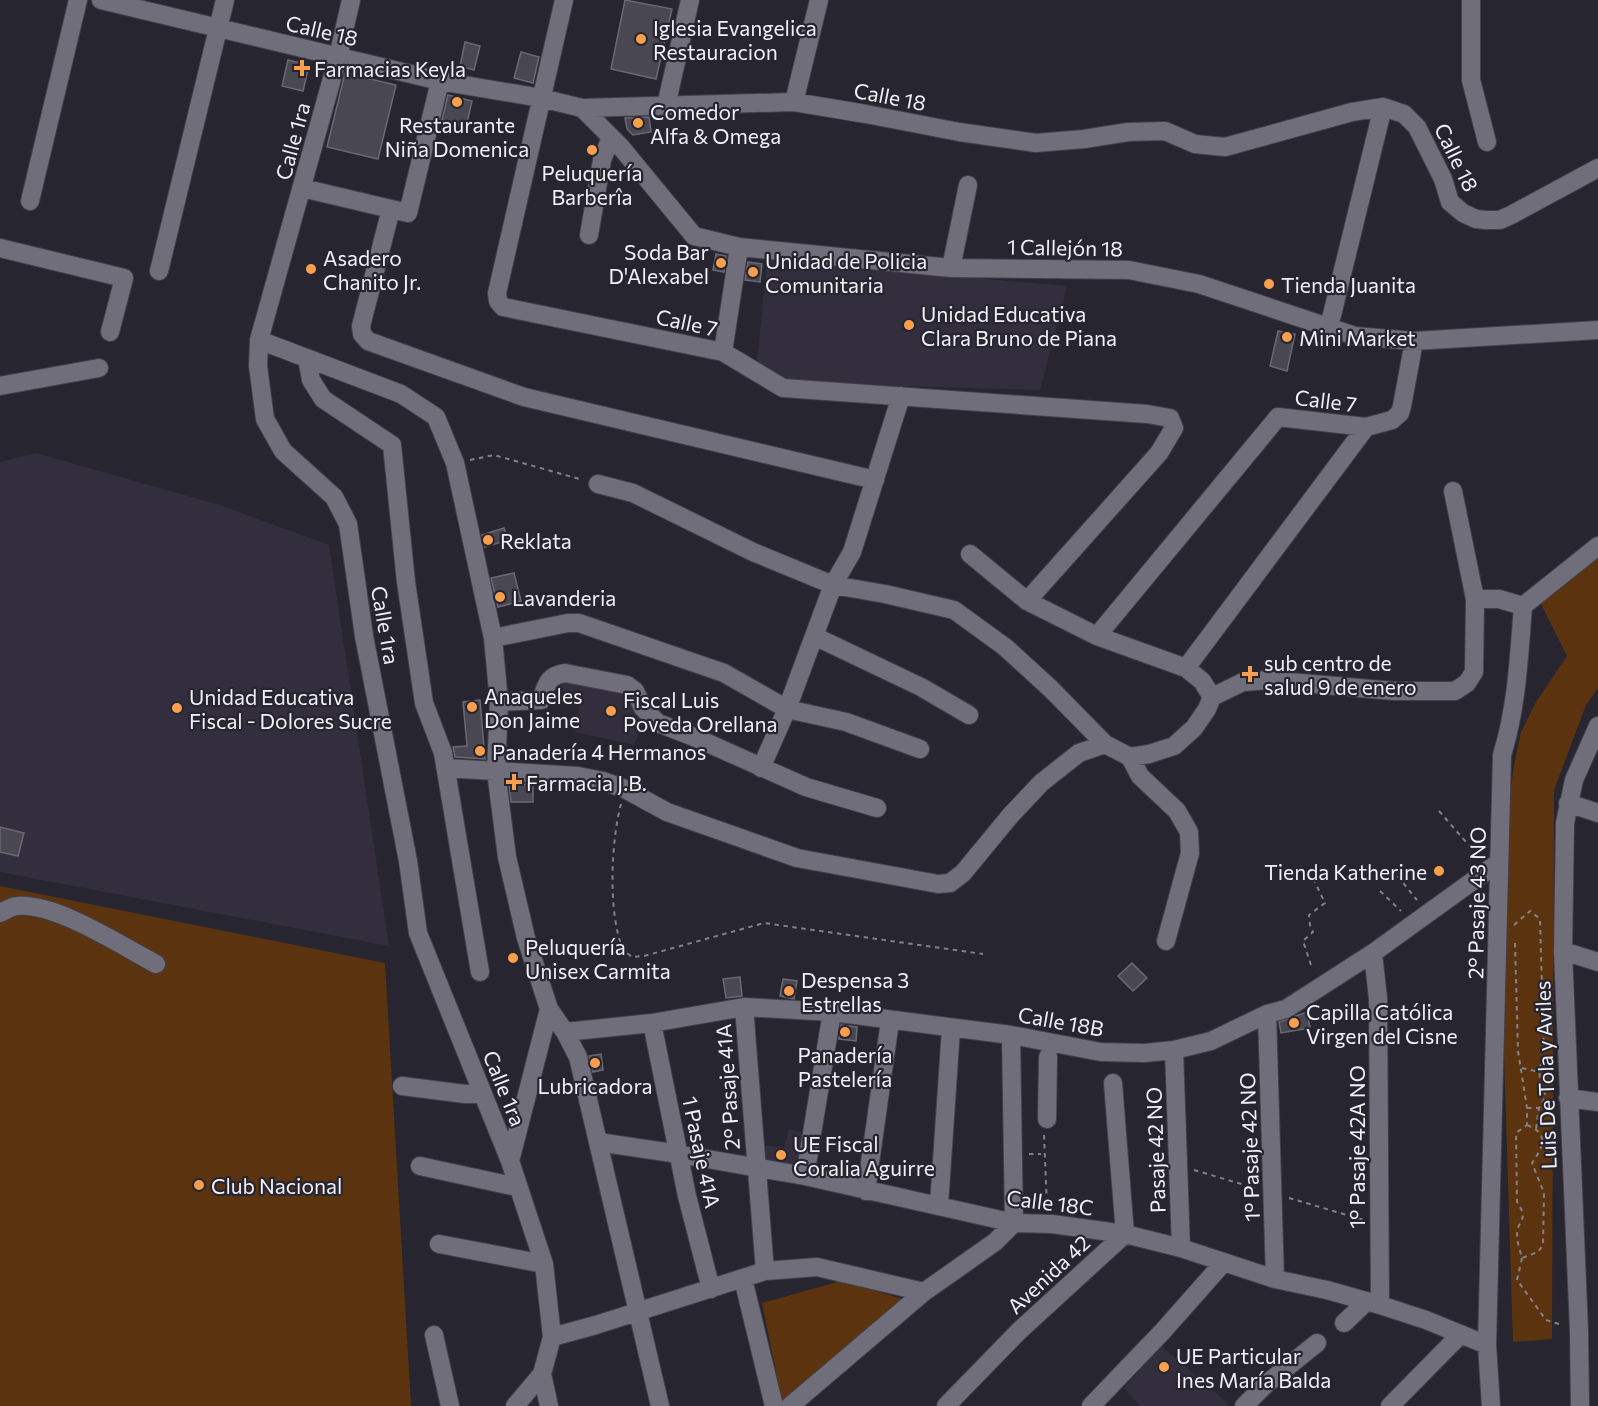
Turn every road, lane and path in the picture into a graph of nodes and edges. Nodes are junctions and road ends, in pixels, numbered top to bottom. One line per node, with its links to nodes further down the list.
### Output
1 (78, 0): 22 (street)
2 (101, 0): 9 (street, Calle 18)
3 (225, 0): 9 (street)
4 (351, 0): 10 (street, Calle 1ra)
5 (564, 0): 12 (street, Calle 7)
6 (690, 0): 14 (street)
7 (819, 0): 13 (street)
8 (1471, 0): 18 (street)
9 (219, 28): 10 (street, Calle 18); 28 (street)
10 (338, 57): 11 (street, Calle 18); 21 (street, Calle 1ra)
11 (440, 81): 12 (street, Calle 18); 23 (street)
12 (541, 98): 16 (street, Calle 18); 34 (street, Calle 7)
13 (795, 102): 14 (street, Calle 18); 15 (street, Calle 18)
14 (666, 106): 16 (street, Calle 18)
15 (1383, 107): 19 (street, Calle 18); 29 (street)
16 (582, 108): 17 (street, 1 Callejón 18)
17 (611, 137): 24 (street); 25 (street, 1 Callejón 18)
18 (1487, 142)
19 (1598, 168)
20 (968, 185): 27 (street)
21 (302, 188): 23 (street); 32 (street, Calle 1ra)
22 (30, 201)
23 (392, 209): 41 (street)
24 (589, 235)
25 (739, 247): 27 (street, 1 Callejón 18); 34 (street)
26 (0, 248): 31 (street)
27 (951, 268): 29 (street, 1 Callejón 18)
28 (159, 271)
29 (1329, 327): 33 (street, 1 Callejón 18)
30 (1598, 330): 33 (street, 1 Callejón 18)
31 (110, 332)
32 (259, 340): 35 (street); 102 (street, Calle 1ra)
33 (1414, 341): 39 (street, Calle 7)
34 (723, 352): 38 (street, Calle 7)
35 (307, 358): 40 (street); 63 (street)
36 (99, 368): 37 (street)
37 (0, 386)
38 (901, 396): 41 (street); 48 (street, Calle 7)
39 (1366, 427): 51 (street, Calle 7); 53 (street)
40 (455, 462): 42 (path); 52 (street)
41 (875, 480): 46 (street)
42 (598, 484): 46 (street)
43 (1453, 491): 47 (street)
44 (1598, 546): 49 (street)
45 (970, 554): 48 (street)
46 (833, 585): 50 (street); 59 (street)
47 (1475, 599): 49 (street); 54 (street)
48 (1027, 601): 51 (street)
49 (1524, 606): 71 (street, 2° Pasaje 43 NO)
50 (814, 636): 56 (street); 57 (street)
51 (1097, 636): 53 (street)
52 (493, 638): 55 (street); 56 (street)
53 (1186, 668): 54 (street)
54 (1212, 697): 62 (street)
55 (499, 702): 64 (street); 65 (street)
56 (787, 709): 61 (street); 64 (street)
57 (969, 715)
58 (1598, 726): 60 (street, Luis De Tola y Aviles)
59 (1105, 744): 62 (street); 66 (street)
60 (1593, 746): 67 (street, Luis De Tola y Aviles)
61 (920, 749)
62 (1130, 757): 79 (street)
63 (446, 768): 65 (street); 86 (street)
64 (761, 768): 68 (street)
65 (496, 771): 66 (street); 88 (street)
66 (625, 789): 82 (path)
67 (1568, 803): 70 (street); 80 (street, Luis De Tola y Aviles)
68 (877, 808)
69 (1439, 811): 71 (path)
70 (1598, 813)
71 (1495, 865): 76 (street, Calle 18B); 139 (street, 2° Pasaje 43 NO)
72 (1392, 869): 76 (path)
73 (1312, 876): 85 (path)
74 (1380, 891): 76 (path)
75 (0, 913): 84 (street)
76 (1421, 919): 81 (street, Calle 18B)
77 (1514, 925): 99 (path)
78 (1515, 936): 98 (path)
79 (1166, 941)
80 (1563, 951): 83 (street); 103 (street, Luis De Tola y Aviles)
81 (1372, 953): 90 (street, Calle 18B); 131 (street, 1° Pasaje 42A NO)
82 (983, 954)
83 (1598, 962)
84 (156, 964)
85 (1311, 965)
86 (480, 972)
87 (744, 1007): 89 (street, Calle 18B); 92 (street, Calle 18B); 114 (street, 2° Pasaje 41A)
88 (549, 1009): 94 (street); 112 (street)
89 (832, 1012): 91 (street, Calle 18B); 115 (street)
90 (1267, 1014): 96 (street, Calle 18B); 128 (street, 1° Pasaje 42 NO)
91 (890, 1021): 93 (street, Calle 18B); 117 (street)
92 (652, 1023): 94 (street, Calle 18B); 111 (street, 1 Pasaje 41A)
93 (951, 1029): 95 (street, Calle 18B); 118 (street)
94 (565, 1032): 110 (street)
95 (1011, 1035): 96 (street, Calle 18B); 119 (street)
96 (1174, 1050): 122 (street, Pasaje 42 NO)
97 (1048, 1057): 107 (street)
98 (1520, 1068): 99 (path); 105 (path)
99 (1540, 1072): 106 (path)
100 (1113, 1083): 120 (street)
101 (402, 1086): 102 (street)
102 (483, 1094): 112 (street, Calle 1ra)
103 (1568, 1098): 104 (street); 134 (street, Luis De Tola y Aviles)
104 (1598, 1102)
105 (1527, 1108): 106 (path); 108 (path)
106 (1539, 1108): 109 (path)
107 (1047, 1119)
108 (1527, 1125): 109 (path); 123 (path)
109 (1536, 1129): 123 (path)
110 (598, 1143): 111 (street, Calle 18C); 132 (street)
111 (679, 1154): 114 (street, Calle 18C); 129 (street, 1 Pasaje 41A)
112 (510, 1161): 116 (street, Calle 1ra)
113 (420, 1166): 116 (street)
114 (755, 1168): 115 (street, Calle 18C); 126 (street, 2° Pasaje 41A)
115 (804, 1176): 117 (street, Calle 18C)
116 (517, 1187): 125 (street, Calle 1ra)
117 (866, 1191): 118 (street, Calle 18C)
118 (939, 1205): 119 (street, Calle 18C)
119 (1014, 1223): 120 (street, Calle 18C); 130 (street)
120 (1125, 1234): 122 (street, Calle 18C); 147 (street, Avenida 42)
121 (439, 1244): 125 (street)
122 (1181, 1248): 124 (street, Calle 18C)
123 (1522, 1258): 134 (path)
124 (1224, 1262): 128 (street, Calle 18C); 148 (street)
125 (544, 1264): 137 (street, Calle 1ra)
126 (765, 1271): 127 (street); 130 (street)
127 (743, 1279): 129 (street); 145 (street)
128 (1275, 1279): 131 (street, Calle 18C)
129 (711, 1289): 132 (street)
130 (924, 1292): 146 (street)
131 (1373, 1303): 133 (street); 135 (street, Calle 18C)
132 (637, 1311): 137 (street); 144 (street)
133 (1344, 1323)
134 (1579, 1331): 152 (street, Luis De Tola y Aviles)
135 (1461, 1334): 139 (street, Calle 18C); 150 (street)
136 (434, 1335): 141 (street)
137 (552, 1336): 140 (street, Calle 1ra)
138 (1317, 1343): 149 (street)
139 (1488, 1345): 151 (street, 2° Pasaje 43 NO)
140 (542, 1374): 142 (street, Calle 1ra); 143 (street)
141 (450, 1406)
142 (515, 1406)
143 (549, 1406)
144 (660, 1406)
145 (774, 1406)
146 (790, 1406)
147 (946, 1406)
148 (1091, 1406)
149 (1244, 1406)
150 (1390, 1406)
151 (1491, 1406)
152 (1580, 1406)

